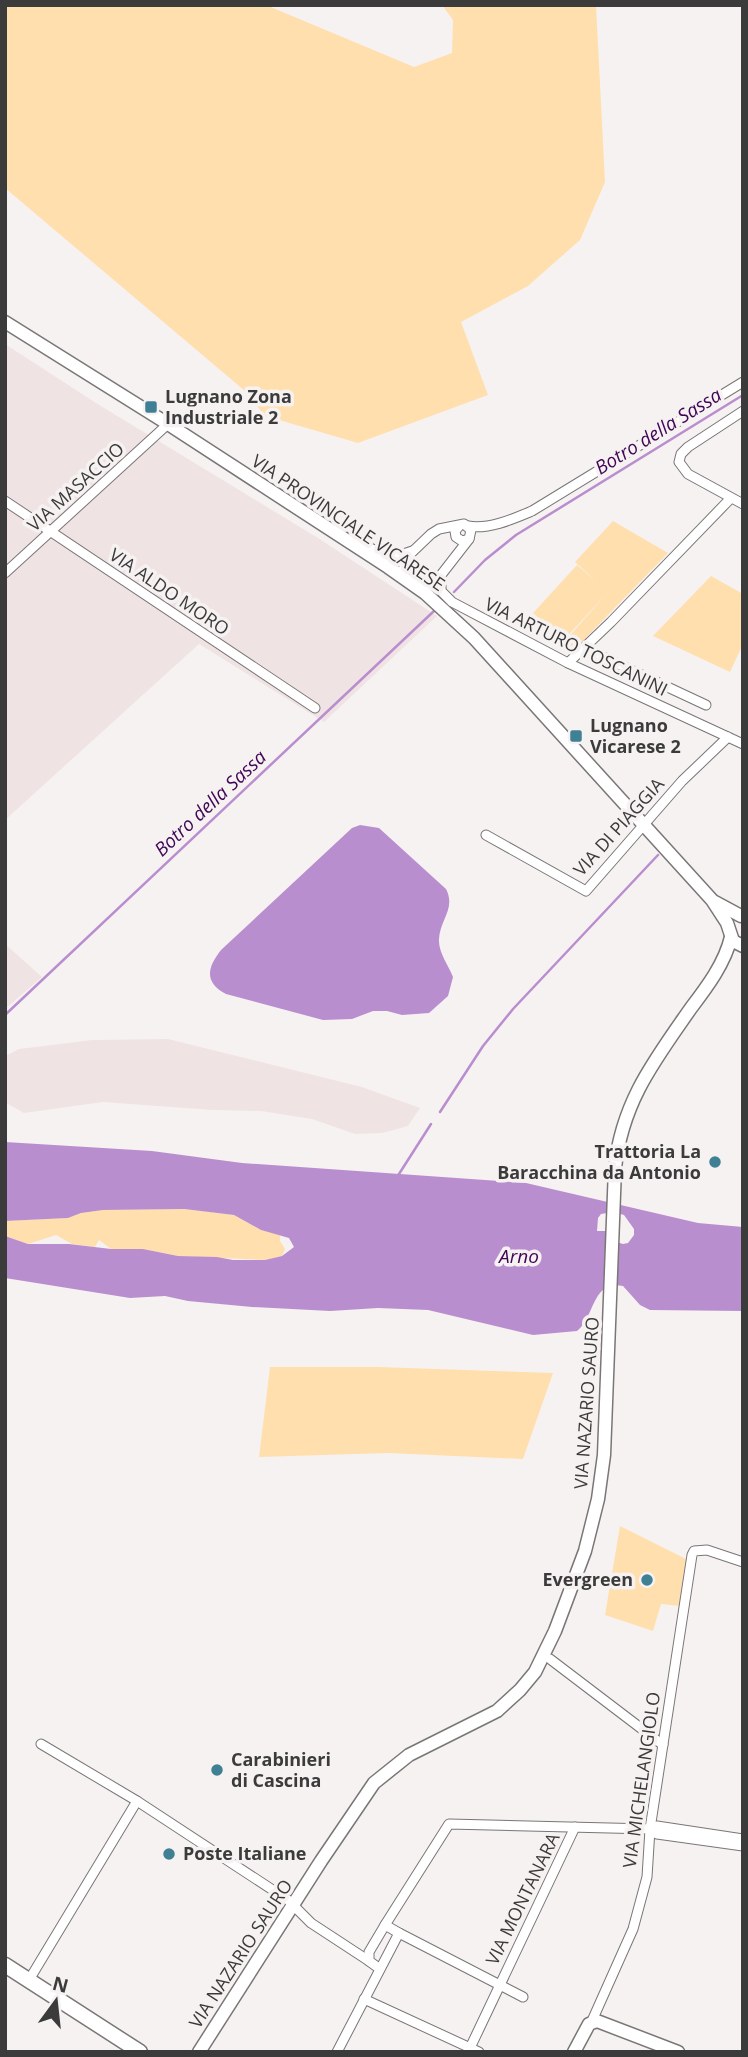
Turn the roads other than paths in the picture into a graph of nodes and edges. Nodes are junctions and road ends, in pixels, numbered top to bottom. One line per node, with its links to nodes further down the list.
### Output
1 (5, 322): 4 (main road, VIA PROVINCIALE VICARESE)
2 (743, 382): 10 (street)
3 (743, 411): 5 (street)
4 (168, 424): 9 (street, VIA MASACCIO); 11 (main road, VIA PROVINCIALE VICARESE)
5 (731, 498): 7 (street); 20 (street)
6 (5, 501): 9 (street, VIA ALDO MORO)
7 (743, 504)
8 (443, 529): 10 (street); 12 (street); 13 (street)
9 (51, 531): 17 (street, VIA MASACCIO); 23 (street, VIA ALDO MORO)
10 (467, 531): 12 (street); 12 (street); 15 (street)
11 (339, 534): 14 (street); 18 (main road, VIA PROVINCIALE VICARESE)
12 (456, 536): 15 (street)
13 (427, 539): 14 (street); 16 (street)
14 (413, 550): 18 (street)
15 (458, 551): 21 (street, VIA ARTURO TOSCANINI)
16 (414, 563): 18 (street); 19 (street)
17 (5, 573)
18 (401, 576): 19 (main road, VIA PROVINCIALE VICARESE)
19 (449, 614): 26 (main road, VIA PROVINCIALE VICARESE)
20 (584, 648): 21 (street); 22 (street)
21 (568, 663): 24 (street, VIA ARTURO TOSCANINI)
22 (706, 705)
23 (315, 708)
24 (728, 737): 25 (street, VIA ARTURO TOSCANINI); 26 (street, VIA DI PIAGGIA)
25 (743, 744)
26 (643, 825): 27 (street, VIA DI PIAGGIA); 28 (main road, VIA PROVINCIALE VICARESE)
27 (486, 835)
28 (712, 900): 29 (main road, VIA PROVINCIALE VICARESE); 30 (main road, VIA PROVINCIALE VICARESE)
29 (742, 916): 30 (main road, VIA NAZARIO SAURO)
30 (730, 933): 31 (main road); 32 (main road, VIA NAZARIO SAURO)
31 (743, 947): 32 (main road, VIA NAZARIO SAURO)
32 (717, 970): 42 (main road, VIA NAZARIO SAURO)
33 (743, 1562): 36 (street, VIA MICHELANGIOLO)
34 (550, 1659): 36 (street)
35 (41, 1744): 37 (street)
36 (663, 1745): 39 (street, VIA MICHELANGIOLO)
37 (137, 1801): 42 (street); 48 (street)
38 (575, 1827): 39 (street); 43 (street); 49 (street, VIA MONTANARA)
39 (650, 1829): 40 (street); 41 (street); 52 (street, VIA MICHELANGIOLO)
40 (743, 1839)
41 (743, 1846)
42 (294, 1905): 45 (street); 55 (main road, VIA NAZARIO SAURO)
43 (385, 1925): 44 (street, VIA MONTANARA); 45 (street)
44 (399, 1933): 46 (street); 49 (street, VIA MONTANARA)
45 (369, 1961): 46 (street)
46 (380, 1969): 51 (street)
47 (8, 1972): 48 (main road)
48 (29, 1980): 54 (main road)
49 (498, 1985): 50 (street, VIA MONTANARA); 53 (street, VIA MONTANARA)
50 (523, 1997)
51 (364, 1999): 53 (street); 56 (street)
52 (591, 2023): 57 (main road, VIA MICHELANGIOLO); 58 (main road)
53 (474, 2050)
54 (141, 2052)
55 (199, 2052)
56 (337, 2052)
57 (574, 2052)
58 (678, 2052)

